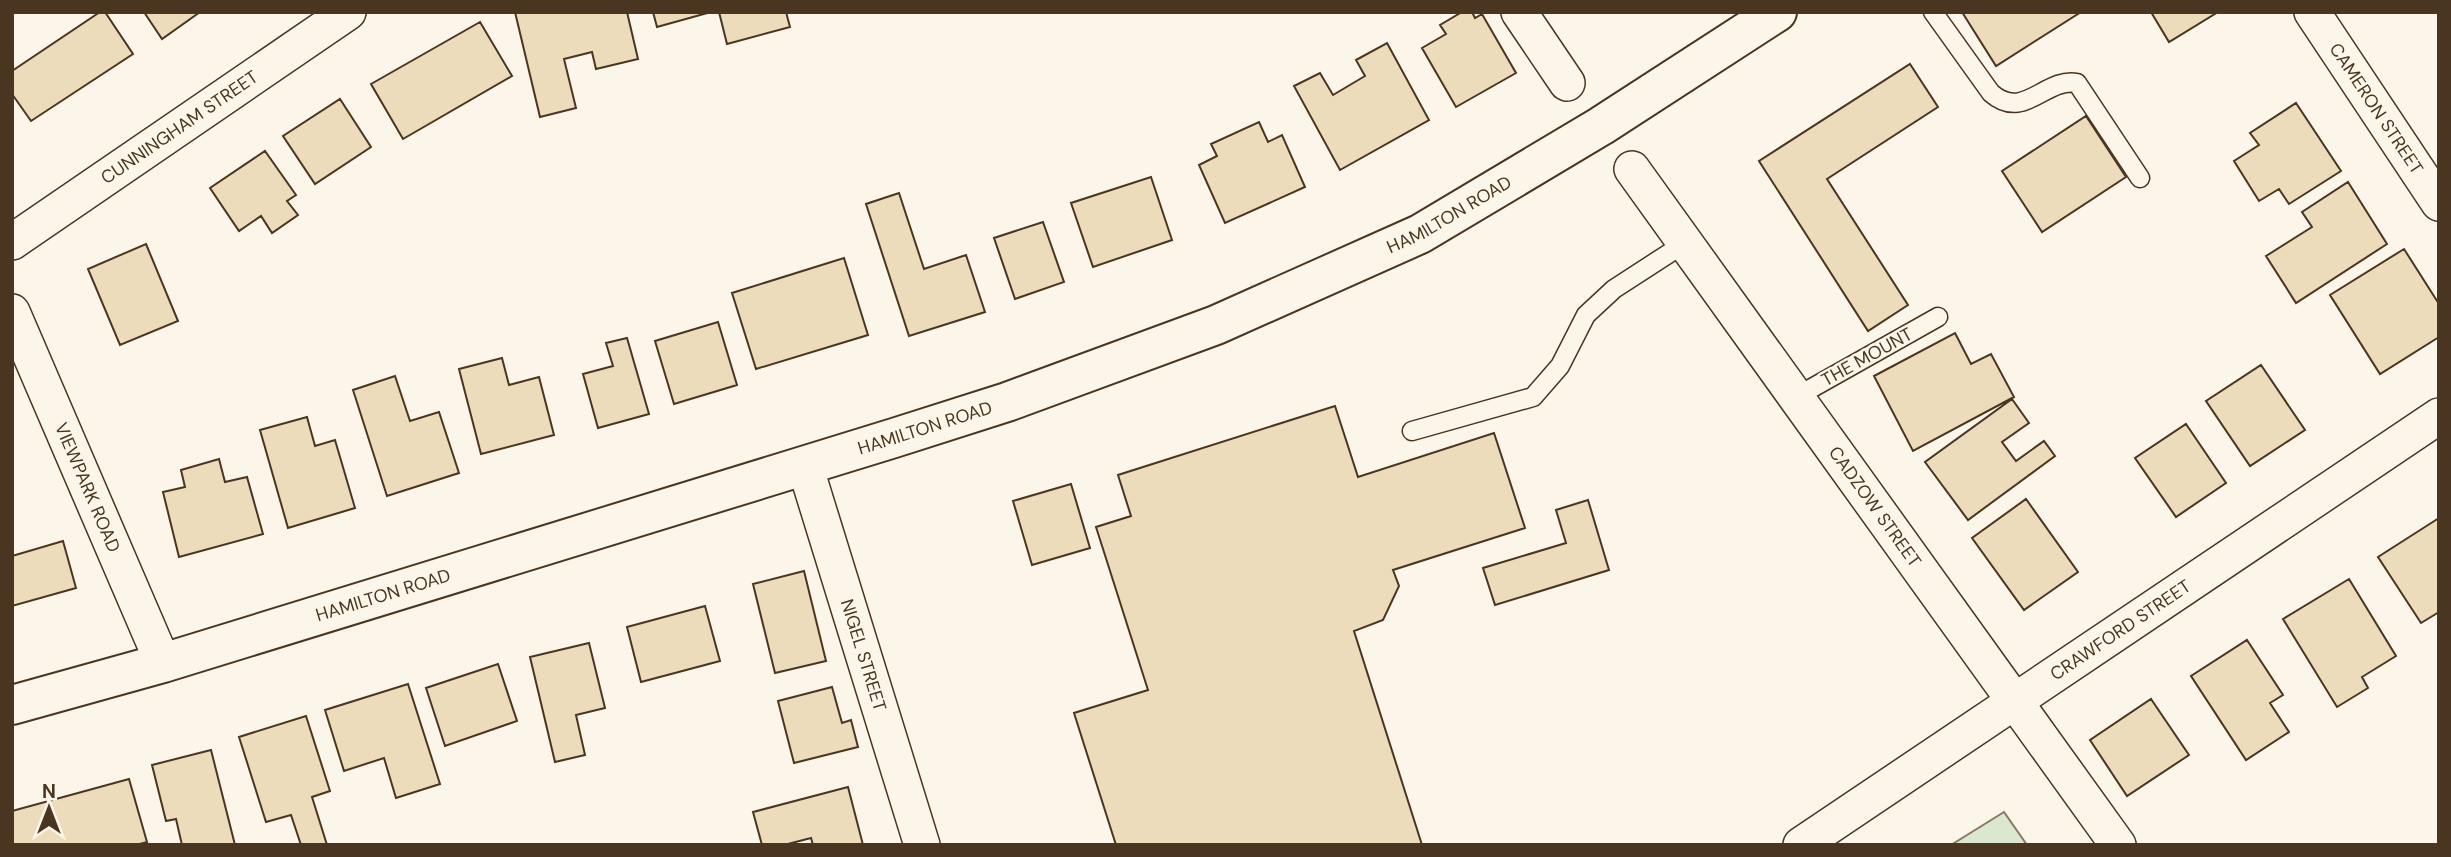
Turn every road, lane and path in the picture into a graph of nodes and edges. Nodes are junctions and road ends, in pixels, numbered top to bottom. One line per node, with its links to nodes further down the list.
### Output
1 (348, 12): 10 (street, CUNNINGHAM STREET)
2 (1519, 12): 6 (street)
3 (1777, 12): 17 (main road, HAMILTON ROAD)
4 (1933, 12): 8 (lane)
5 (2312, 12): 9 (street, CAMERON STREET)
6 (1567, 83)
7 (1632, 169): 11 (street, CADZOW STREET)
8 (2140, 178)
9 (2439, 203)
10 (12, 242)
11 (1685, 243): 14 (street, CADZOW STREET); 16 (lane)
12 (12, 312): 18 (street, VIEWPARK ROAD)
13 (1938, 317): 14 (lane, THE MOUNT)
14 (1796, 397): 19 (street, CADZOW STREET)
15 (2439, 416): 19 (street, CRAWFORD STREET)
16 (1412, 431)
17 (805, 466): 18 (main road, HAMILTON ROAD); 21 (street, NIGEL STREET)
18 (163, 663): 20 (main road, HAMILTON ROAD)
19 (2016, 703): 22 (street, CRAWFORD STREET); 23 (street, CADZOW STREET)
20 (12, 705)
21 (922, 845)
22 (1801, 845)
23 (2118, 845)

